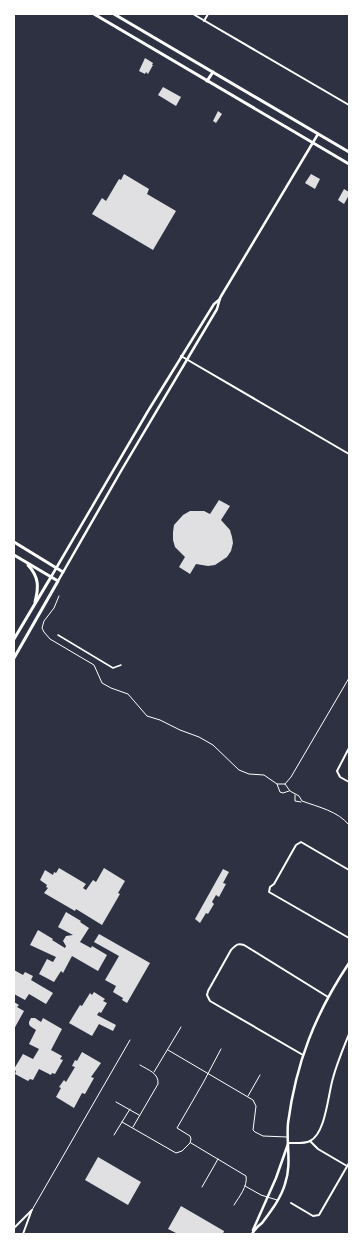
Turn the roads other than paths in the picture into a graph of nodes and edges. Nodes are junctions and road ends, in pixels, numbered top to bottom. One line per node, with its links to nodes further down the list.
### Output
1 (94, 14): 7 (main road)
2 (114, 14): 6 (main road)
3 (193, 14): 5 (street)
4 (208, 14): 5 (street)
5 (204, 21): 8 (street)
6 (213, 72): 7 (main road); 9 (main road)
7 (208, 80): 10 (main road)
8 (349, 105)
9 (318, 134): 10 (street); 11 (main road)
10 (313, 143): 12 (main road); 13 (street)
11 (349, 152)
12 (349, 164)
13 (220, 298): 14 (street); 15 (street)
14 (181, 356): 15 (street); 20 (street)
15 (187, 360): 16 (street); 21 (street)
16 (349, 454)
17 (14, 542): 20 (main road)
18 (14, 555): 19 (main road)
19 (25, 562): 22 (main road); 24 (main road)
20 (56, 568): 21 (main road); 22 (street)
21 (63, 572): 23 (street)
22 (51, 577): 23 (main road); 24 (main road)
23 (58, 581): 27 (main road)
24 (34, 606): 26 (main road)
25 (58, 635): 28 (street)
26 (14, 639)
27 (15, 655)
28 (121, 665)
29 (349, 748): 30 (street)
30 (349, 782)
31 (349, 870): 32 (street)
32 (349, 938)
33 (349, 963): 34 (street)
34 (328, 997): 40 (street); 40 (street)
35 (181, 1027): 39 (lane)
36 (349, 1034): 53 (street)
37 (130, 1040): 65 (lane)
38 (221, 1049): 43 (lane)
39 (168, 1050): 42 (lane); 43 (lane)
40 (303, 1055): 52 (street)
41 (140, 1065): 42 (lane)
42 (154, 1073): 48 (lane)
43 (208, 1073): 45 (lane); 54 (lane)
44 (260, 1075): 45 (lane)
45 (248, 1097): 52 (lane)
46 (116, 1102): 47 (lane)
47 (130, 1109): 48 (lane); 49 (lane)
48 (140, 1116): 50 (lane)
49 (122, 1122): 50 (lane); 51 (lane)
50 (132, 1127): 54 (lane)
51 (114, 1135)
52 (288, 1137): 55 (street)
53 (310, 1141): 55 (street); 58 (street)
54 (190, 1143): 56 (lane)
55 (288, 1143): 61 (street); 62 (street)
56 (218, 1159): 59 (lane); 60 (lane)
57 (349, 1162): 58 (street)
58 (347, 1166): 63 (street)
59 (245, 1186): 61 (lane); 64 (lane)
60 (202, 1187)
61 (268, 1197): 62 (lane); 67 (street)
62 (278, 1200): 67 (street)
63 (291, 1203)
64 (234, 1205)
65 (32, 1210): 66 (street); 68 (street)
66 (14, 1228)
67 (252, 1233)
68 (23, 1234)

